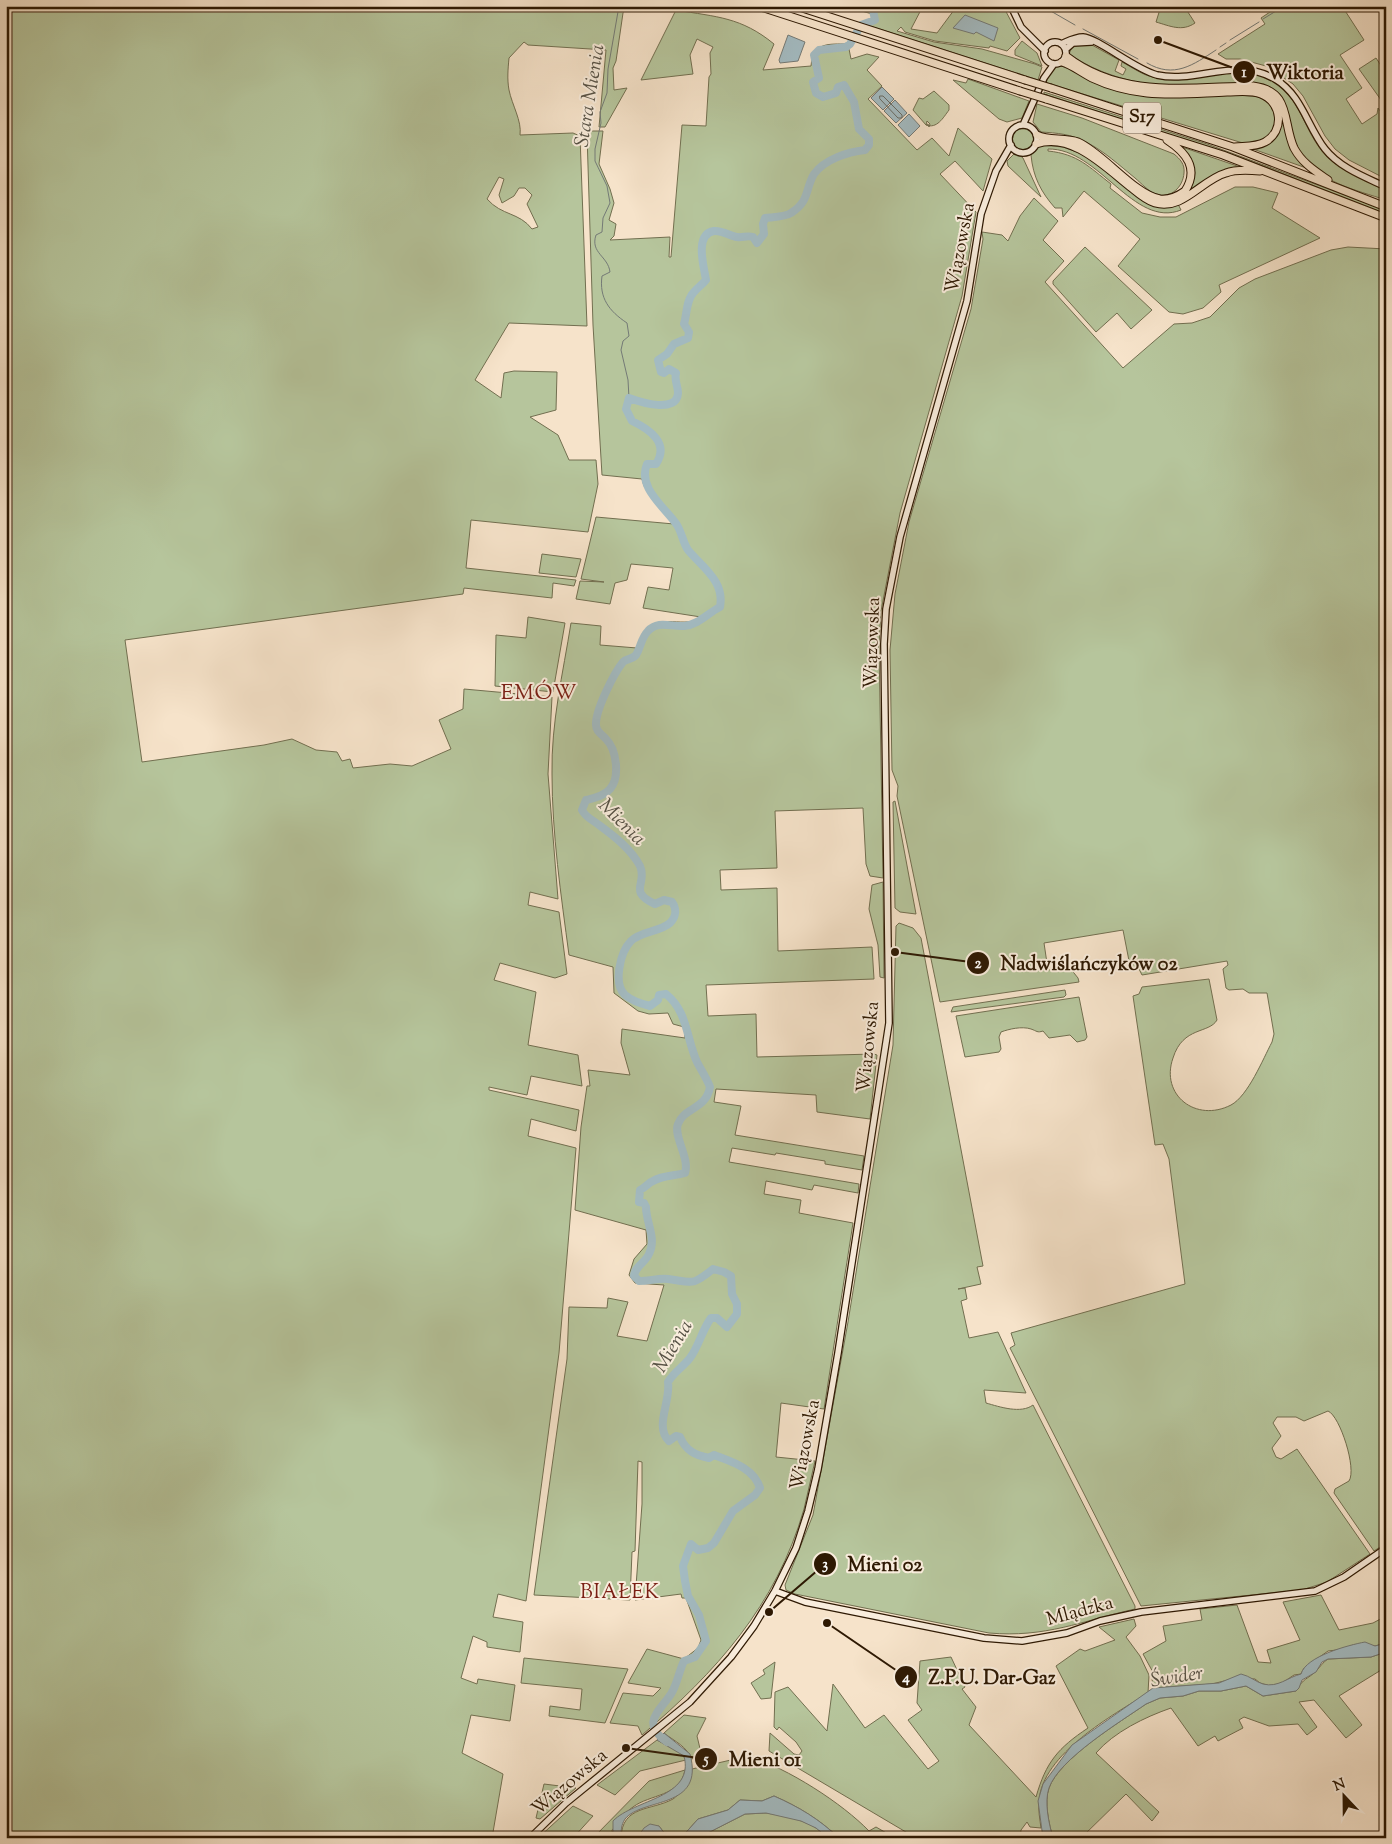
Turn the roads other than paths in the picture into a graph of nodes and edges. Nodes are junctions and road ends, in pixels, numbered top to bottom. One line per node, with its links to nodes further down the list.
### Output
1 (758, 6): 14 (highway, S17, bridge)
2 (796, 6): 17 (highway, S17, bridge)
3 (1011, 6): 4 (main road)
4 (1033, 40): 5 (main road); 6 (main road)
5 (1048, 45): 6 (main road); 7 (main road)
6 (1044, 51): 8 (main road)
7 (1062, 55): 8 (main road); 9 (main road); 17 (highway); 21 (highway); 22 (main road)
8 (1048, 61): 9 (main road)
9 (1044, 78): 10 (main road)
10 (1030, 110): 11 (main road); 12 (main road)
11 (1023, 125): 12 (main road); 16 (main road)
12 (1030, 126): 13 (main road)
13 (1037, 135): 14 (highway); 15 (main road)
14 (1158, 135): 20 (highway, S17)
15 (1036, 144): 18 (main road); 20 (highway)
16 (1011, 145): 18 (main road); 19 (main road, Wiązowska)
17 (1233, 148): 21 (highway, S17)
18 (1016, 151): 19 (main road)
19 (1003, 159): 26 (main road, Wiązowska)
20 (1268, 172): 24 (highway, S17)
21 (1336, 186): 23 (highway, S17)
22 (1386, 187)
23 (1386, 207)
24 (1386, 218)
25 (1386, 1548): 26 (main road, Mlądzka)
26 (775, 1591): 27 (main road, Wiązowska)
27 (530, 1838)

